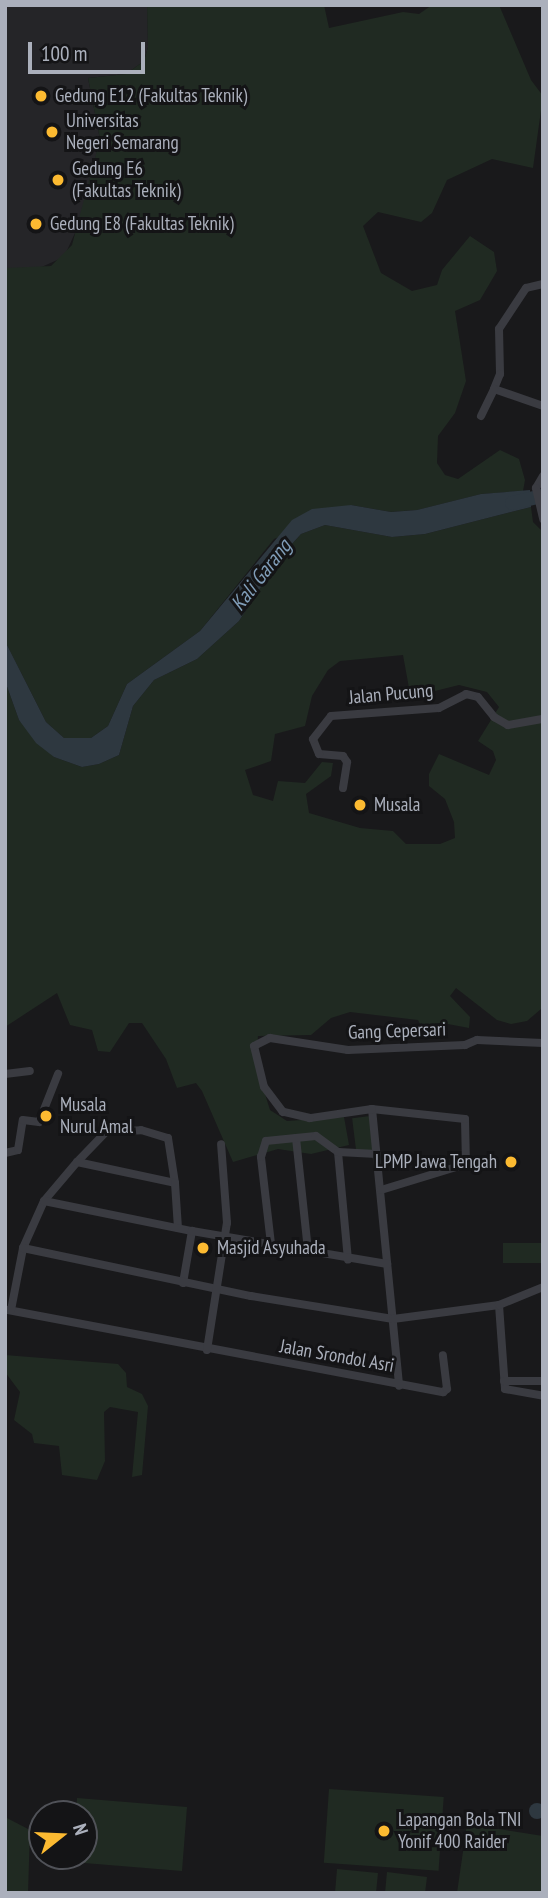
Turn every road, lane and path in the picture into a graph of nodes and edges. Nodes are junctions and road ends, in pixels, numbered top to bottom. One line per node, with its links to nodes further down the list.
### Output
1 (543, 284): 2 (street)
2 (494, 389): 3 (street); 4 (street)
3 (543, 406)
4 (481, 416)
5 (543, 476): 6 (street)
6 (541, 515)
7 (543, 719): 8 (street, Jalan Pucung)
8 (343, 788)
9 (543, 1043): 13 (street, Gang Cepersari)
10 (30, 1071): 11 (street)
11 (5, 1074)
12 (58, 1074): 17 (street)
13 (372, 1109): 18 (street, Jalan Srondol Asri); 21 (street)
14 (296, 1138): 16 (street); 26 (street); 28 (street)
15 (221, 1144): 25 (street)
16 (338, 1152): 18 (street); 29 (street)
17 (5, 1153)
18 (377, 1154): 21 (street, Jalan Srondol Asri)
19 (77, 1162): 20 (street); 20 (street, Jalan Srondol Asri); 22 (street, Jalan Srondol Asri)
20 (175, 1184): 23 (street, Jalan Srondol Asri)
21 (381, 1190): 30 (street, Jalan Srondol Asri)
22 (44, 1201): 23 (street); 27 (street, Jalan Srondol Asri)
23 (178, 1228): 24 (street)
24 (192, 1231): 25 (street); 31 (street)
25 (226, 1237): 26 (street); 33 (street)
26 (271, 1244): 28 (street)
27 (23, 1248): 31 (street); 35 (street, Jalan Srondol Asri)
28 (308, 1250): 29 (street)
29 (348, 1261): 30 (street)
30 (387, 1264): 36 (street, Jalan Srondol Asri)
31 (183, 1283): 33 (street)
32 (543, 1287): 34 (street)
33 (217, 1289): 36 (street); 37 (street)
34 (499, 1305): 36 (street); 39 (street)
35 (8, 1310): 37 (street, Jalan Srondol Asri)
36 (393, 1319): 41 (street, Jalan Srondol Asri)
37 (207, 1350): 41 (street, Jalan Srondol Asri)
38 (443, 1355): 41 (street)
39 (504, 1381): 40 (street); 42 (street)
40 (543, 1381)
41 (399, 1386)
42 (543, 1396)

